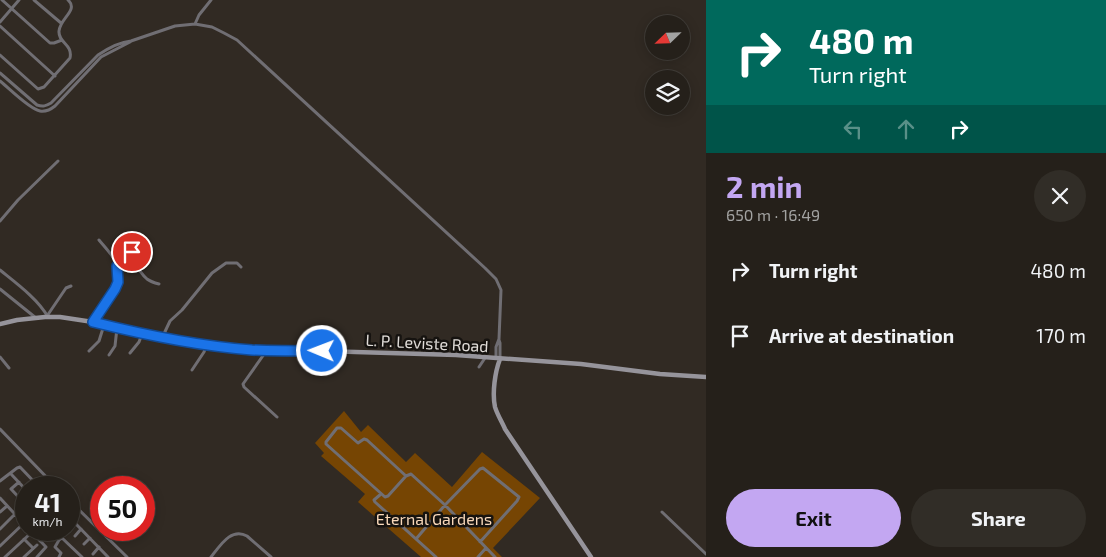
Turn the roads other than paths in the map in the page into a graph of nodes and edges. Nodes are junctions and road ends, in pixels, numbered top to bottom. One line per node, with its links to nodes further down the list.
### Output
1 (2, 0): 6 (street)
2 (19, 0): 6 (street)
3 (34, 0): 8 (street)
4 (68, 0): 8 (street)
5 (211, 0): 9 (street)
6 (12, 8): 7 (street); 11 (street)
7 (0, 22)
8 (61, 23): 11 (street)
9 (195, 24): 12 (street); 43 (street)
10 (0, 26): 15 (street)
11 (63, 40): 15 (street)
12 (131, 41): 14 (street); 16 (street)
13 (0, 55): 15 (street)
14 (0, 74)
15 (55, 76)
16 (0, 80)
17 (58, 160): 18 (street)
18 (0, 221)
19 (99, 240): 22 (street)
20 (132, 252): 21 (street)
21 (125, 259): 22 (street); 25 (street)
22 (117, 266): 30 (street)
23 (241, 267): 35 (street)
24 (0, 270): 28 (street)
25 (159, 284)
26 (71, 286): 28 (street)
27 (0, 288): 29 (street)
28 (48, 316): 29 (main road, L. P. Leviste Road); 30 (main road, L. P. Leviste Road)
29 (36, 318): 31 (main road, L. P. Leviste Road)
30 (93, 322): 32 (main road, L. P. Leviste Road)
31 (0, 324)
32 (104, 325): 33 (main road, L. P. Leviste Road); 38 (street)
33 (118, 328): 34 (main road, L. P. Leviste Road); 40 (street)
34 (142, 334): 35 (main road, L. P. Leviste Road); 39 (street)
35 (162, 338): 36 (main road, L. P. Leviste Road)
36 (207, 344): 37 (main road, L. P. Leviste Road); 46 (street)
37 (267, 350): 42 (main road, L. P. Leviste Road); 48 (street)
38 (89, 351)
39 (130, 353)
40 (109, 355)
41 (0, 357): 45 (street)
42 (485, 358): 43 (main road, L. P. Leviste Road); 44 (street)
43 (498, 359): 47 (main road, L. P. Leviste Road); 100 (main road)
44 (478, 367)
45 (9, 368)
46 (192, 370)
47 (706, 377)
48 (277, 417)
49 (0, 429): 52 (street)
50 (11, 474): 51 (street); 54 (street); 55 (street)
51 (29, 476)
52 (45, 476)
53 (406, 476): 58 (street); 58 (street); 60 (street)
54 (15, 479)
55 (0, 481)
56 (15, 485): 57 (street)
57 (15, 494)
58 (381, 494): 70 (street)
59 (0, 498): 61 (street)
60 (445, 505): 70 (street); 75 (street); 75 (street)
61 (7, 506): 63 (street); 65 (street)
62 (80, 511): 94 (street)
63 (0, 512)
64 (662, 512): 83 (street)
65 (15, 514): 66 (street)
66 (0, 529)
67 (81, 529): 69 (street)
68 (15, 533): 78 (street)
69 (90, 538): 76 (street)
70 (416, 540): 97 (street)
71 (22, 541): 88 (street)
72 (26, 541): 80 (street)
73 (40, 541): 90 (street)
74 (93, 541): 79 (street)
75 (480, 542): 81 (street)
76 (84, 544)
77 (37, 545): 80 (street)
78 (0, 546)
79 (99, 547): 85 (street); 93 (street)
80 (33, 548): 89 (street)
81 (486, 548): 98 (street); 99 (street)
82 (706, 548): 83 (street)
83 (702, 551): 86 (street)
84 (78, 554): 87 (street); 91 (street); 92 (street)
85 (93, 554)
86 (706, 554)
87 (60, 556)
88 (6, 557)
89 (24, 557)
90 (36, 557)
91 (75, 557)
92 (82, 557)
93 (108, 557)
94 (127, 557)
95 (211, 557): 96 (street)
96 (271, 557)
97 (436, 557)
98 (478, 557)
99 (495, 557)
100 (592, 557)

